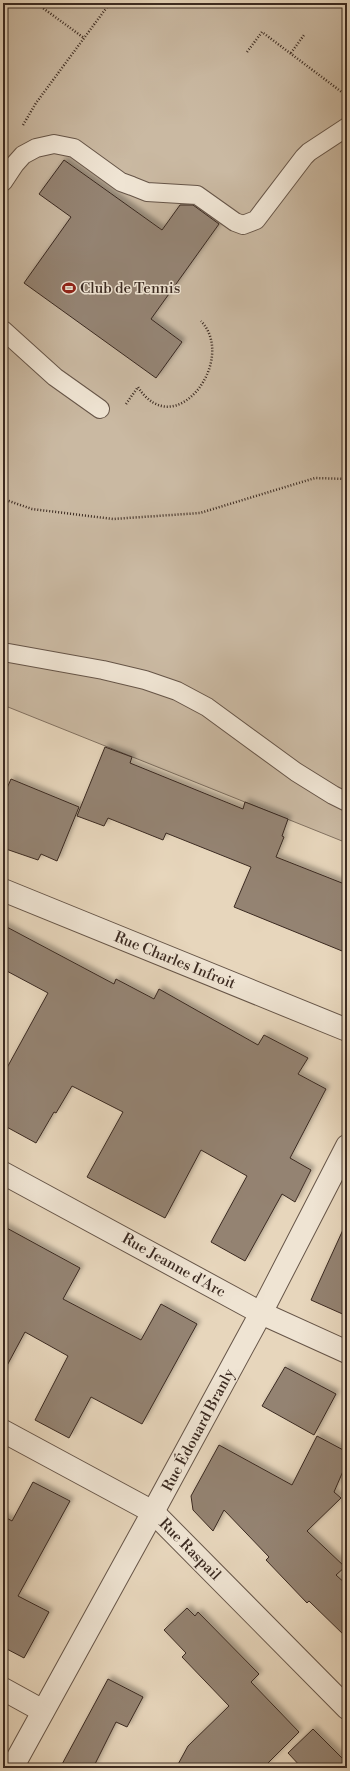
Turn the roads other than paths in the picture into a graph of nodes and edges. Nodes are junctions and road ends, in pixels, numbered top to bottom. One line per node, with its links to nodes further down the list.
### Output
1 (347, 127): 2 (lane)
2 (3, 182)
3 (3, 330): 4 (lane)
4 (100, 408)
5 (3, 652): 6 (lane)
6 (347, 802)
7 (3, 890): 8 (street, Rue Charles Infroit)
8 (347, 1030)
9 (347, 1146): 11 (street, Rue Édouard Branly)
10 (3, 1173): 11 (street, Rue Jeanne d'Arc)
11 (261, 1313): 12 (street, Rue Jeanne d'Arc); 14 (street, Rue Édouard Branly)
12 (347, 1352)
13 (3, 1431): 14 (street, Rue Raspail)
14 (153, 1512): 16 (street, Rue Raspail); 17 (street, Rue Édouard Branly)
15 (3, 1689): 17 (street)
16 (347, 1708)
17 (43, 1710): 18 (street, Rue Édouard Branly)
18 (12, 1768)

